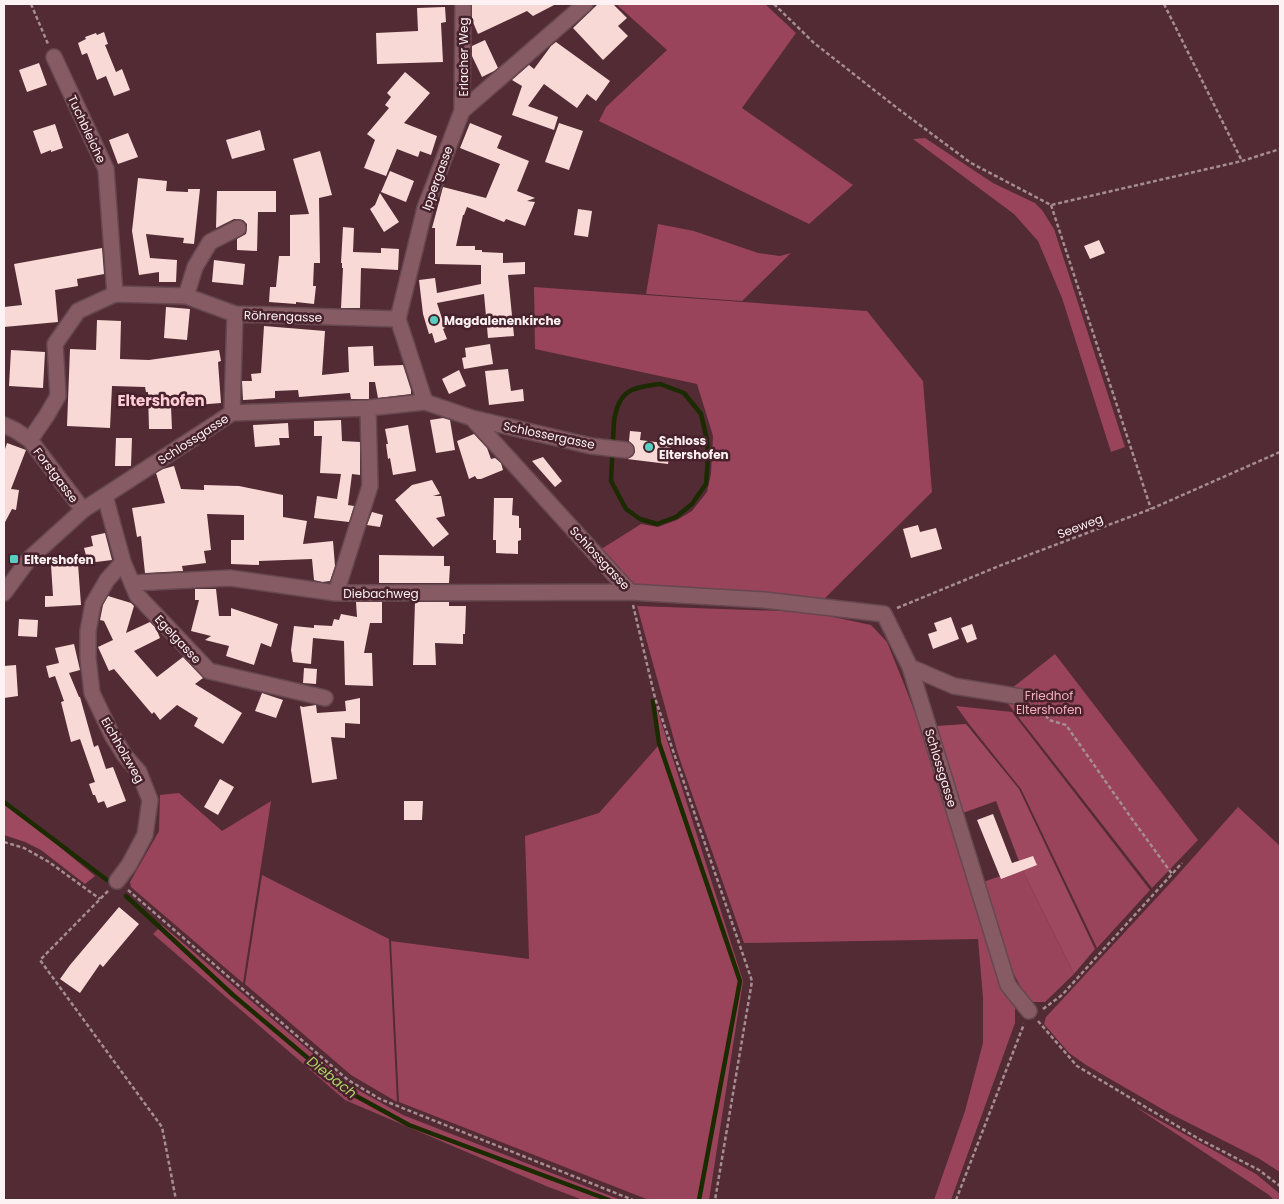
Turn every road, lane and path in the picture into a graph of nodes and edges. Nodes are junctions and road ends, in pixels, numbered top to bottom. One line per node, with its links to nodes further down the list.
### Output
1 (31, 4): 6 (path)
2 (463, 4): 7 (street, Erlacher Weg)
3 (585, 4): 7 (street, Ippergasse)
4 (774, 4): 10 (path)
5 (1164, 4): 9 (path)
6 (54, 57): 12 (street, Tuchbleiche)
7 (462, 110): 15 (street, Ippergasse)
8 (1280, 149): 9 (path)
9 (1242, 161): 10 (path)
10 (1051, 205): 25 (path)
11 (238, 228): 13 (street)
12 (115, 294): 13 (street, Röhrengasse); 21 (street, Röhrengasse)
13 (186, 296): 14 (street, Röhrengasse)
14 (235, 314): 15 (street, Röhrengasse); 18 (street)
15 (398, 319): 16 (street)
16 (425, 402): 17 (street, Schlossgasse); 19 (street, Schlossgasse)
17 (368, 408): 18 (street, Schlossgasse); 31 (street)
18 (232, 414): 24 (street, Schlossgasse)
19 (472, 418): 22 (street, Schlossergasse); 29 (street, Schlossgasse)
20 (4, 425): 21 (street, Forstgasse)
21 (30, 440): 26 (street, Forstgasse)
22 (622, 449)
23 (1280, 452): 25 (path, Seeweg)
24 (104, 496): 26 (street, Schlossgasse); 27 (street, Egelgasse)
25 (1151, 509): 32 (path, Seeweg)
26 (83, 510): 30 (street, Schlossgasse)
27 (122, 562): 28 (street, Egelgasse); 39 (street, Eichholzweg)
28 (133, 583): 31 (street, Diebachweg); 35 (street, Egelgasse)
29 (630, 592): 31 (street, Diebachweg); 32 (street, Schlossgasse); 45 (path)
30 (4, 593)
31 (336, 593)
32 (884, 614): 33 (street, Schlossgasse)
33 (910, 667): 34 (street); 41 (street, Schlossgasse)
34 (1022, 697): 38 (path)
35 (324, 698)
36 (4, 842): 40 (path)
37 (1182, 863): 38 (path)
38 (1172, 874): 41 (path)
39 (118, 881): 40 (path); 44 (path)
40 (100, 899): 43 (path)
41 (1029, 1011): 42 (path); 46 (path)
42 (1280, 1186)
43 (176, 1200)
44 (633, 1200)
45 (715, 1200)
46 (956, 1200)

